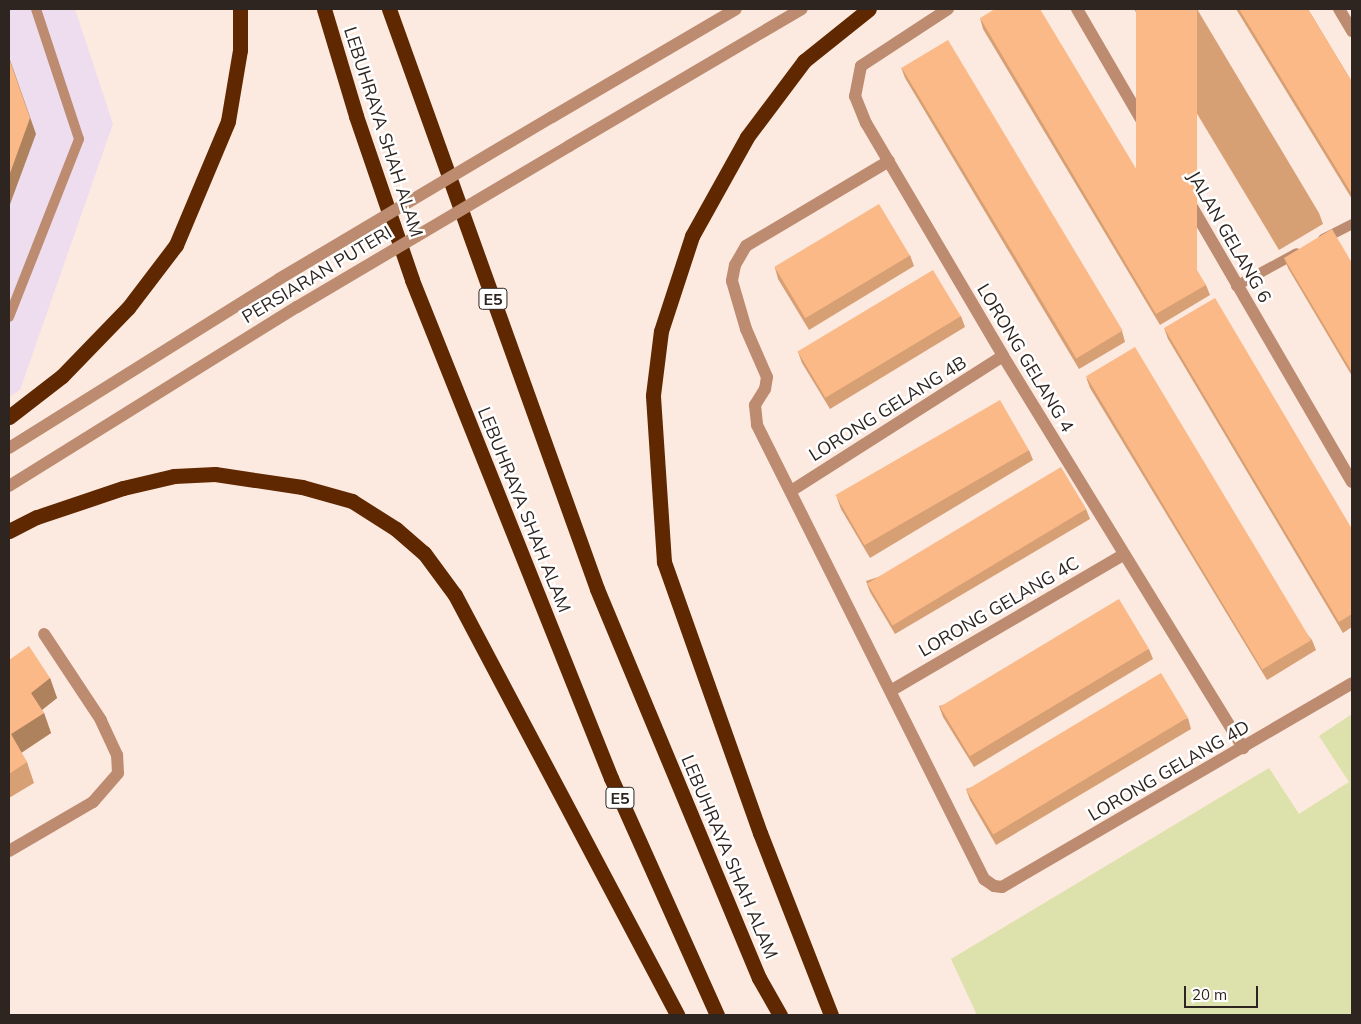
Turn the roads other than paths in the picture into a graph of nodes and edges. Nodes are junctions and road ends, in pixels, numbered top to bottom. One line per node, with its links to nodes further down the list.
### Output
1 (36, 9): 15 (lane)
2 (240, 9): 17 (highway)
3 (324, 9): 30 (highway, LEBUHRAYA SHAH ALAM / E5)
4 (389, 9): 31 (highway, LEBUHRAYA SHAH ALAM / E5)
5 (736, 9): 18 (street, PERSIARAN PUTERI, bridge)
6 (802, 9): 20 (street, PERSIARAN PUTERI, bridge)
7 (869, 9): 32 (highway)
8 (948, 9): 12 (street, LORONG GELANG 4)
9 (1077, 9): 14 (street, JALAN GELANG 6)
10 (1339, 9): 11 (street)
11 (1352, 31)
12 (889, 161): 16 (street, LORONG GELANG 4); 21 (street)
13 (1352, 224): 14 (lane)
14 (1236, 286): 19 (street, JALAN GELANG 6)
15 (9, 317)
16 (1004, 356): 21 (street, LORONG GELANG 4B); 23 (street, LORONG GELANG 4)
17 (9, 417)
18 (9, 448)
19 (1352, 482)
20 (9, 486)
21 (792, 491): 26 (street)
22 (9, 531): 29 (highway)
23 (1123, 555): 26 (street, LORONG GELANG 4C); 27 (street, LORONG GELANG 4)
24 (44, 634): 28 (street)
25 (1352, 683): 27 (street, LORONG GELANG 4D)
26 (892, 690): 27 (street, LORONG GELANG 4D)
27 (1243, 748)
28 (9, 851)
29 (676, 1015)
30 (717, 1015)
31 (780, 1015)
32 (831, 1015)

